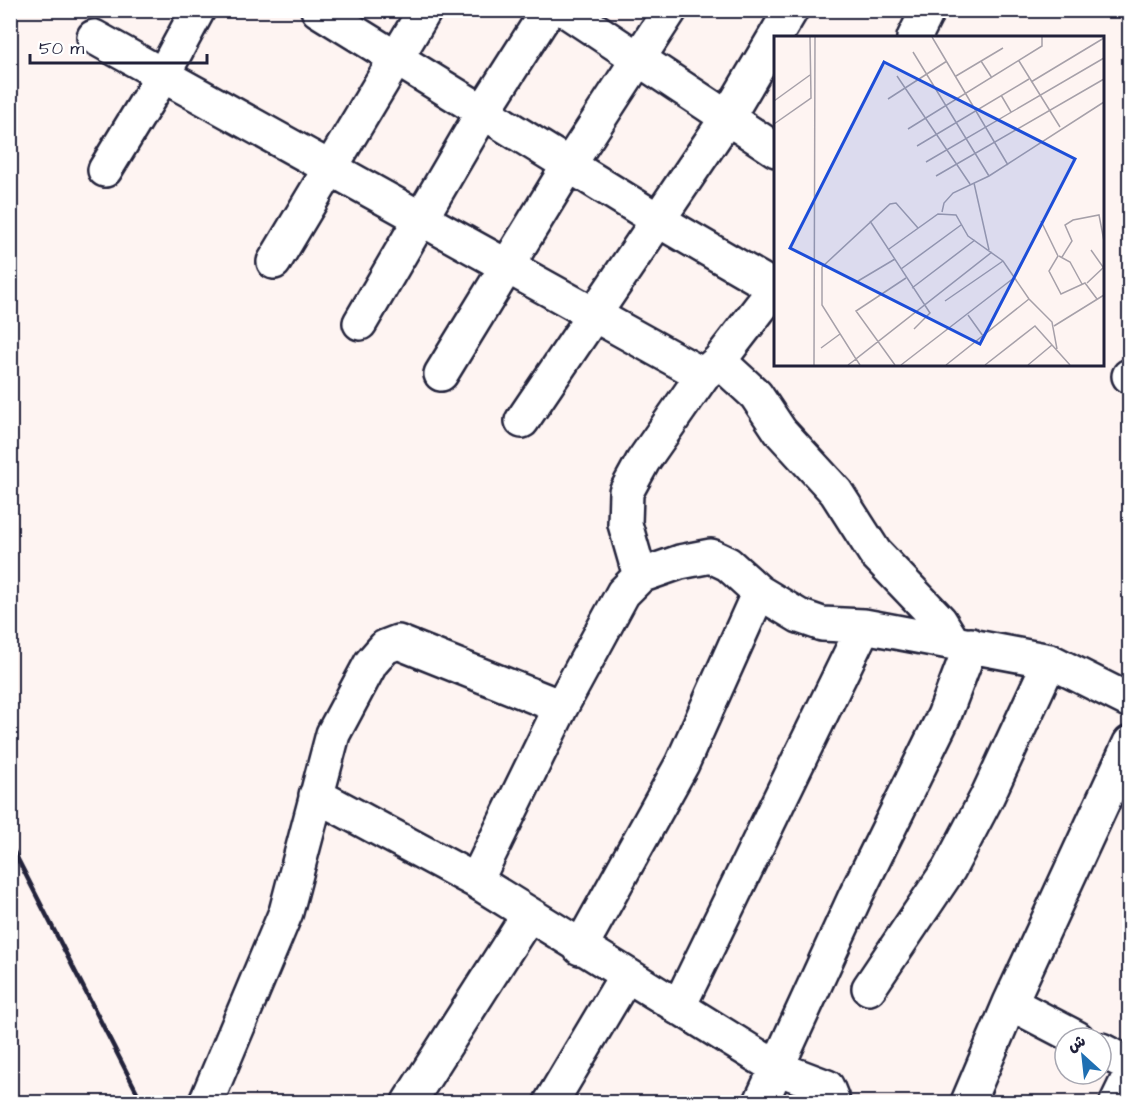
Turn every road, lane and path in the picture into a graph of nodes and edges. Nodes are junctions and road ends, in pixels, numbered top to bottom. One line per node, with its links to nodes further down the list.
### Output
1 (198, 10): 15 (street)
2 (318, 10): 13 (street)
3 (425, 10): 13 (street)
4 (548, 10): 16 (street)
5 (565, 10): 14 (street)
6 (670, 10): 14 (street)
7 (790, 10): 9 (street)
8 (928, 10): 10 (street)
9 (775, 36)
10 (915, 36)
11 (94, 37): 15 (street)
12 (774, 37): 17 (street)
13 (396, 59): 16 (street); 20 (street)
14 (639, 59): 17 (street); 19 (street)
15 (163, 75): 20 (street); 21 (street)
16 (483, 112): 19 (street); 22 (street)
17 (727, 118): 18 (street); 23 (street)
18 (774, 149)
19 (570, 165): 23 (street); 25 (street)
20 (329, 167): 22 (street); 24 (street)
21 (105, 170)
22 (420, 218): 25 (street); 29 (street)
23 (658, 220): 26 (street); 28 (street)
24 (274, 262)
25 (506, 267): 28 (street); 31 (street)
26 (774, 286)
27 (774, 288): 30 (street)
28 (592, 316): 30 (street); 32 (street)
29 (360, 323)
30 (711, 368): 33 (street); 36 (street)
31 (441, 374)
32 (522, 421)
33 (640, 576): 34 (street); 39 (street)
34 (759, 592): 35 (street); 44 (street)
35 (864, 626): 36 (street); 48 (street)
36 (962, 643): 37 (street); 52 (street)
37 (1050, 661): 38 (street); 46 (street)
38 (1130, 701)
39 (561, 707): 41 (street); 42 (street)
40 (1130, 743): 47 (street)
41 (316, 795): 42 (street); 54 (street)
42 (476, 881): 43 (street)
43 (529, 914): 44 (street); 55 (street)
44 (580, 948): 45 (street)
45 (626, 976): 48 (street); 56 (street)
46 (869, 988)
47 (1010, 1003): 49 (street); 59 (street)
48 (678, 1008): 52 (street)
49 (1054, 1026)
50 (1113, 1056): 51 (street)
51 (1130, 1065)
52 (777, 1068): 57 (street); 58 (street)
53 (1130, 1075): 60 (street)
54 (207, 1102)
55 (409, 1102)
56 (550, 1102)
57 (761, 1102)
58 (832, 1102)
59 (968, 1102)
60 (1117, 1102)

